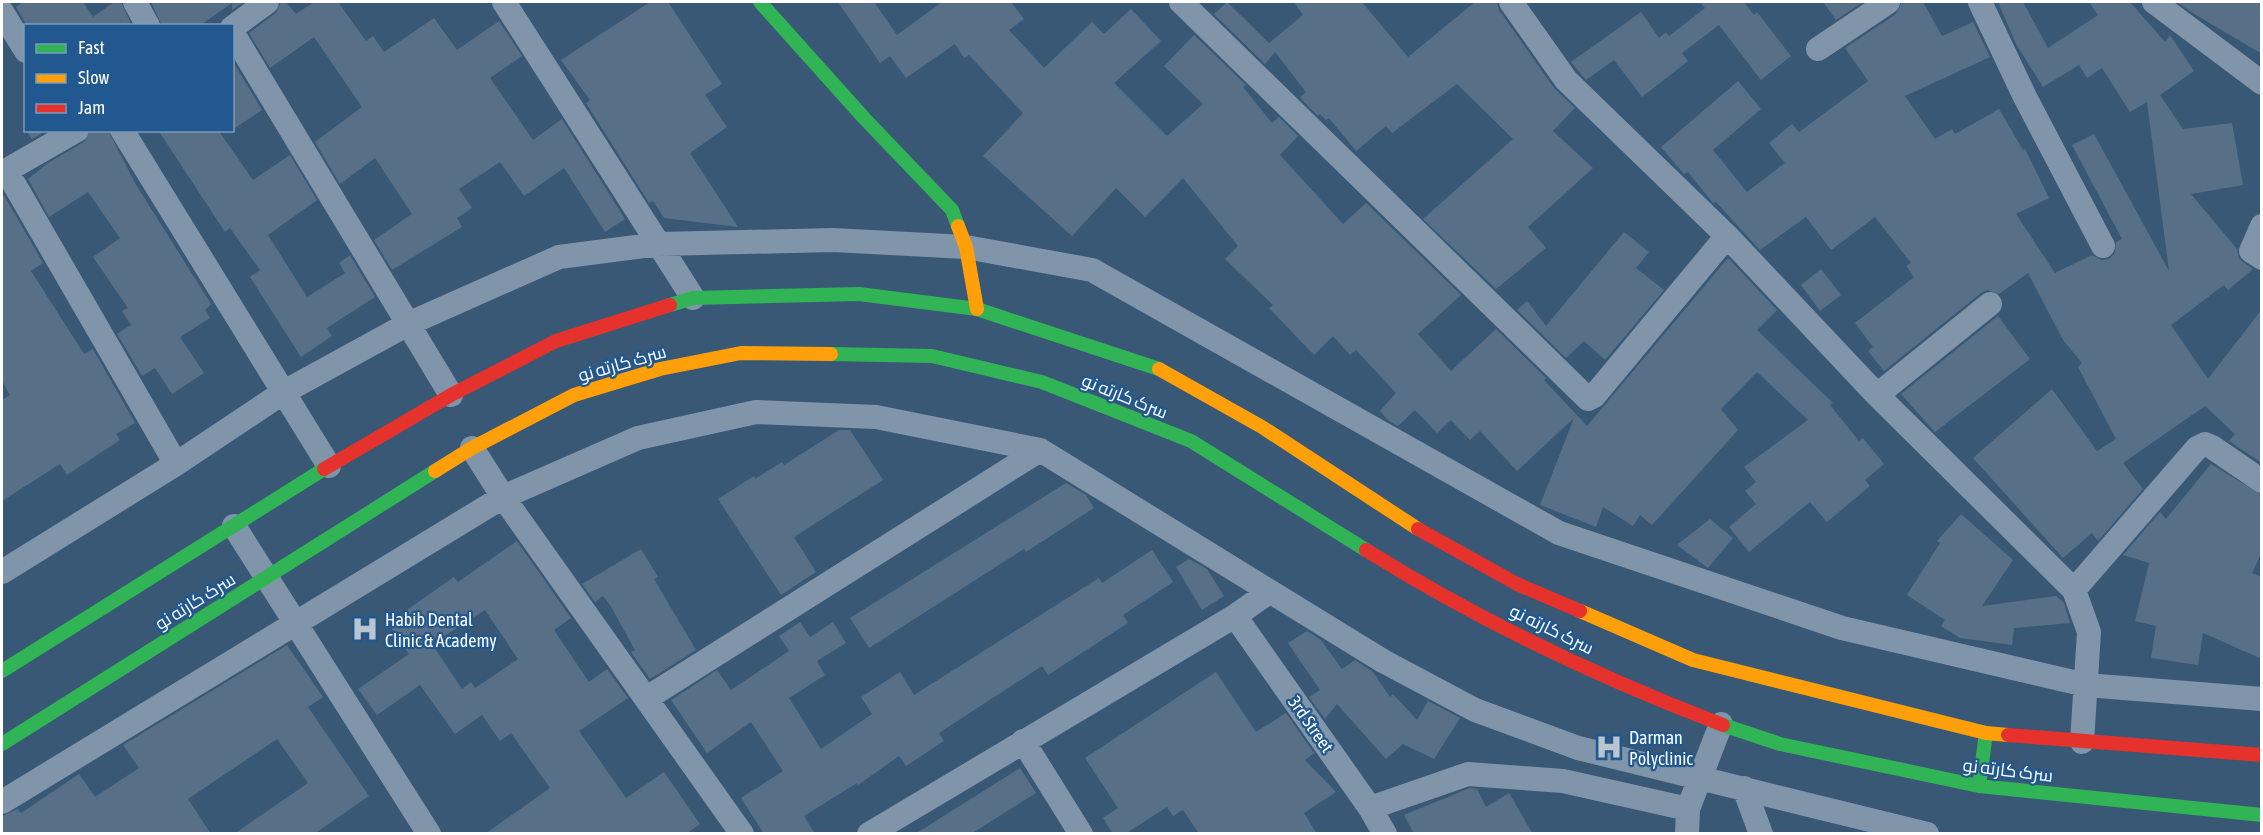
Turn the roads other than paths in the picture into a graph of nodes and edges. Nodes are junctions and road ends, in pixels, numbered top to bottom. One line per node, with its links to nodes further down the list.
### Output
1 (135, 2): 11 (street)
2 (267, 2): 12 (street)
3 (504, 2): 22 (street)
4 (760, 2): 24 (main road)
5 (1180, 2): 21 (street)
6 (1888, 2): 15 (street)
7 (1980, 2): 23 (street)
8 (2154, 2): 16 (street)
9 (1515, 3): 21 (street)
10 (2, 12): 14 (street)
11 (147, 24)
12 (234, 28)
13 (234, 33): 29 (street)
14 (24, 48)
15 (1818, 49)
16 (2262, 83)
17 (73, 132): 19 (street)
18 (123, 132): 30 (street)
19 (4, 171): 35 (street)
20 (2262, 226): 25 (street)
21 (1727, 236): 32 (street)
22 (659, 244): 24 (street); 26 (street); 29 (street)
23 (2103, 246)
24 (966, 247): 28 (main road); 47 (street)
25 (2262, 258)
26 (693, 298): 28 (main road, سرک کارته نو); 31 (main road, سرک کارته نو)
27 (1990, 304): 32 (street)
28 (977, 309): 51 (main road, سرک کارته نو)
29 (408, 324): 30 (street); 31 (street)
30 (284, 392): 35 (street); 36 (street)
31 (451, 394): 36 (main road, سرک کارته نو)
32 (1877, 395): 42 (street)
33 (472, 448): 38 (street); 41 (main road, سرک کارته نو); 50 (main road, سرک کارته نو)
34 (1040, 450): 38 (street); 43 (street); 48 (street)
35 (176, 464): 40 (street)
36 (329, 466): 39 (main road, سرک کارته نو)
37 (2262, 481): 42 (street)
38 (503, 497): 45 (street); 48 (street)
39 (234, 526): 41 (street); 46 (main road, سرک کارته نو)
40 (2, 572)
41 (266, 578): 45 (street); 54 (main road, سرک کارته نو)
42 (2074, 590): 47 (street)
43 (1269, 592): 44 (street); 56 (street)
44 (1235, 616): 52 (street); 60 (street, 3rd Street)
45 (294, 624): 59 (street); 63 (street)
46 (2, 671)
47 (2086, 685): 49 (street); 53 (street)
48 (647, 698): 64 (street)
49 (2262, 699)
50 (1721, 724): 56 (street); 57 (main road, سرک کارته نو)
51 (1986, 733): 53 (main road, سرک کارته نو); 57 (main road)
52 (1023, 741): 65 (street); 66 (street)
53 (2082, 742): 55 (main road, سرک کارته نو)
54 (2, 744)
55 (2262, 755)
56 (1700, 778): 58 (street); 61 (street)
57 (1979, 786): 62 (main road, سرک کارته نو)
58 (1744, 788): 69 (street); 70 (street)
59 (2, 802)
60 (1370, 807): 61 (street); 67 (street, 3rd Street)
61 (1688, 809): 68 (street)
62 (2262, 815)
63 (419, 830)
64 (742, 834)
65 (869, 834)
66 (1081, 834)
67 (1385, 834)
68 (1687, 834)
69 (1761, 834)
70 (1927, 834)

